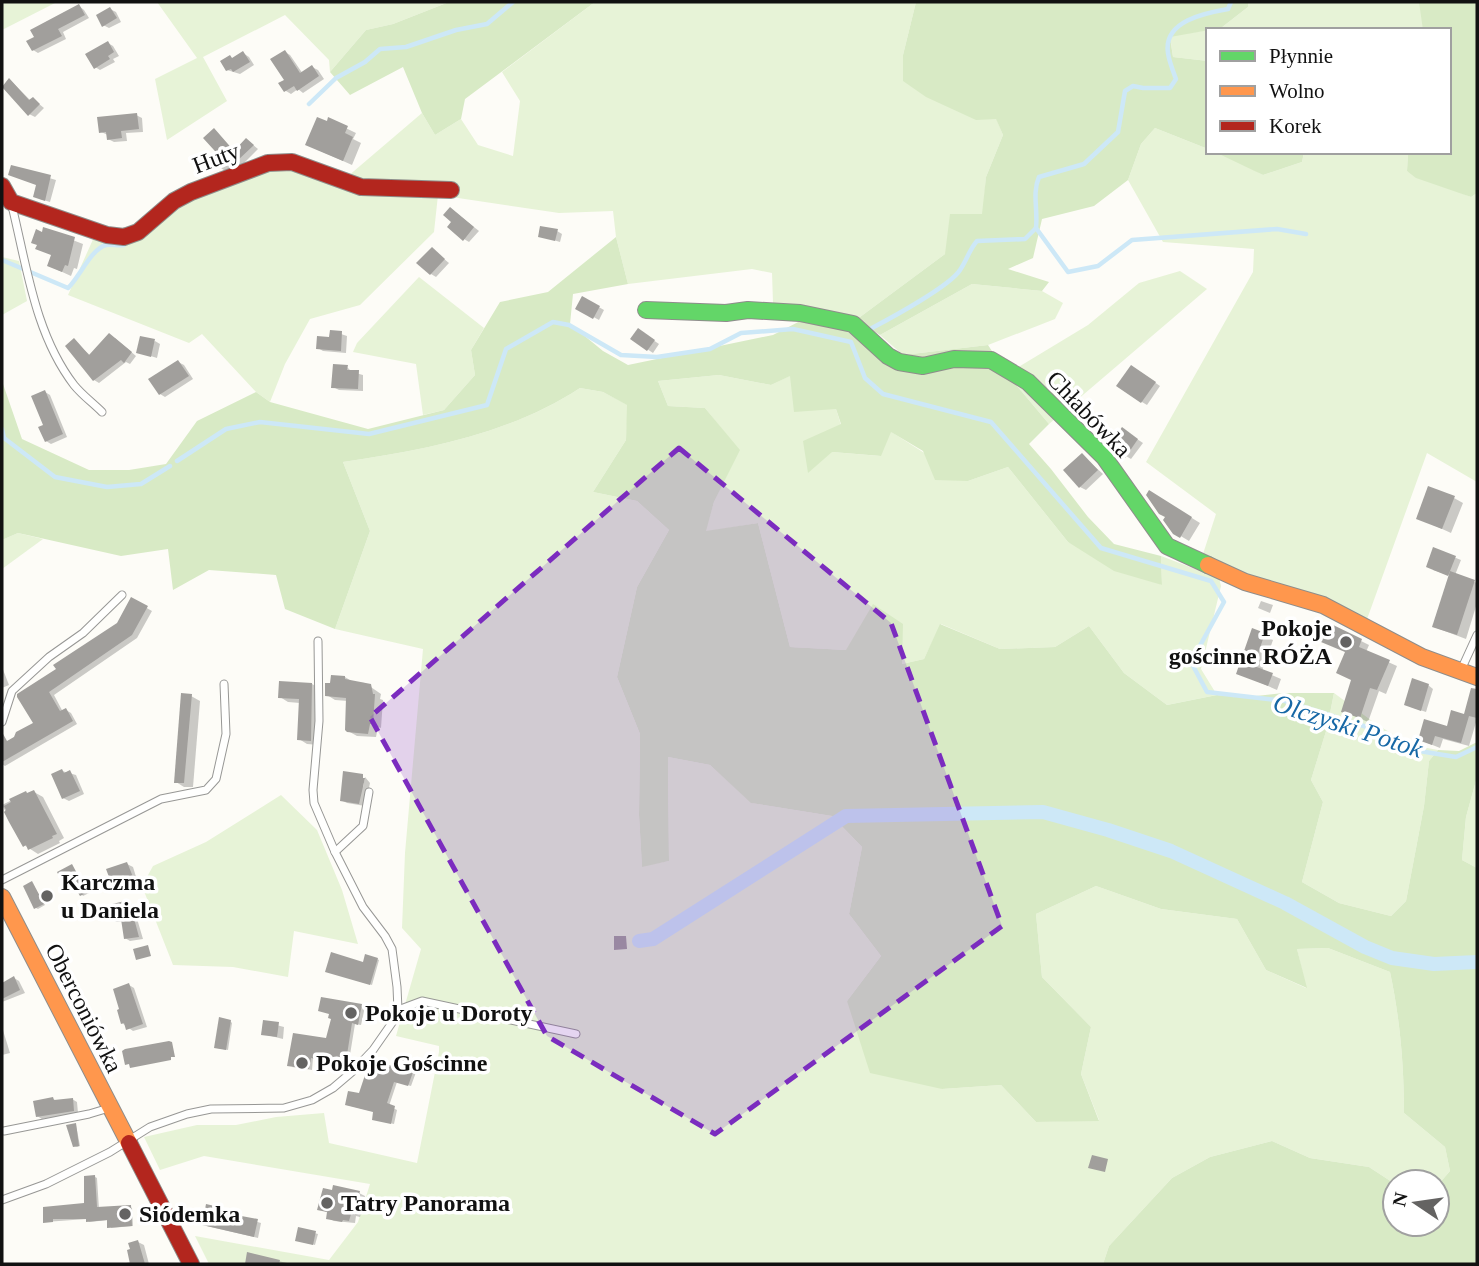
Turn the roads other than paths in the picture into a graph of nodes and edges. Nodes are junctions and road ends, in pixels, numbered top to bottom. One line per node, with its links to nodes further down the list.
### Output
1 (2, 186): 3 (street)
2 (451, 190): 3 (street, Huty)
3 (11, 202): 5 (lane)
4 (646, 310): 9 (street, Chłabówka)
5 (102, 412)
6 (122, 595): 12 (lane)
7 (1477, 635): 9 (lane)
8 (318, 641): 14 (lane)
9 (1460, 671): 10 (street, Chłabówka)
10 (1477, 677)
11 (224, 684): 15 (lane)
12 (2, 722)
13 (369, 792): 14 (lane)
14 (335, 852): 17 (lane)
15 (2, 880)
16 (2, 897): 19 (street, Oberconiówka)
17 (398, 1010): 18 (lane); 21 (lane)
18 (576, 1034)
19 (110, 1108): 20 (lane); 21 (street, Oberconiówka)
20 (4, 1131)
21 (127, 1140): 22 (lane); 23 (street, Oberconiówka)
22 (2, 1200)
23 (191, 1264)

